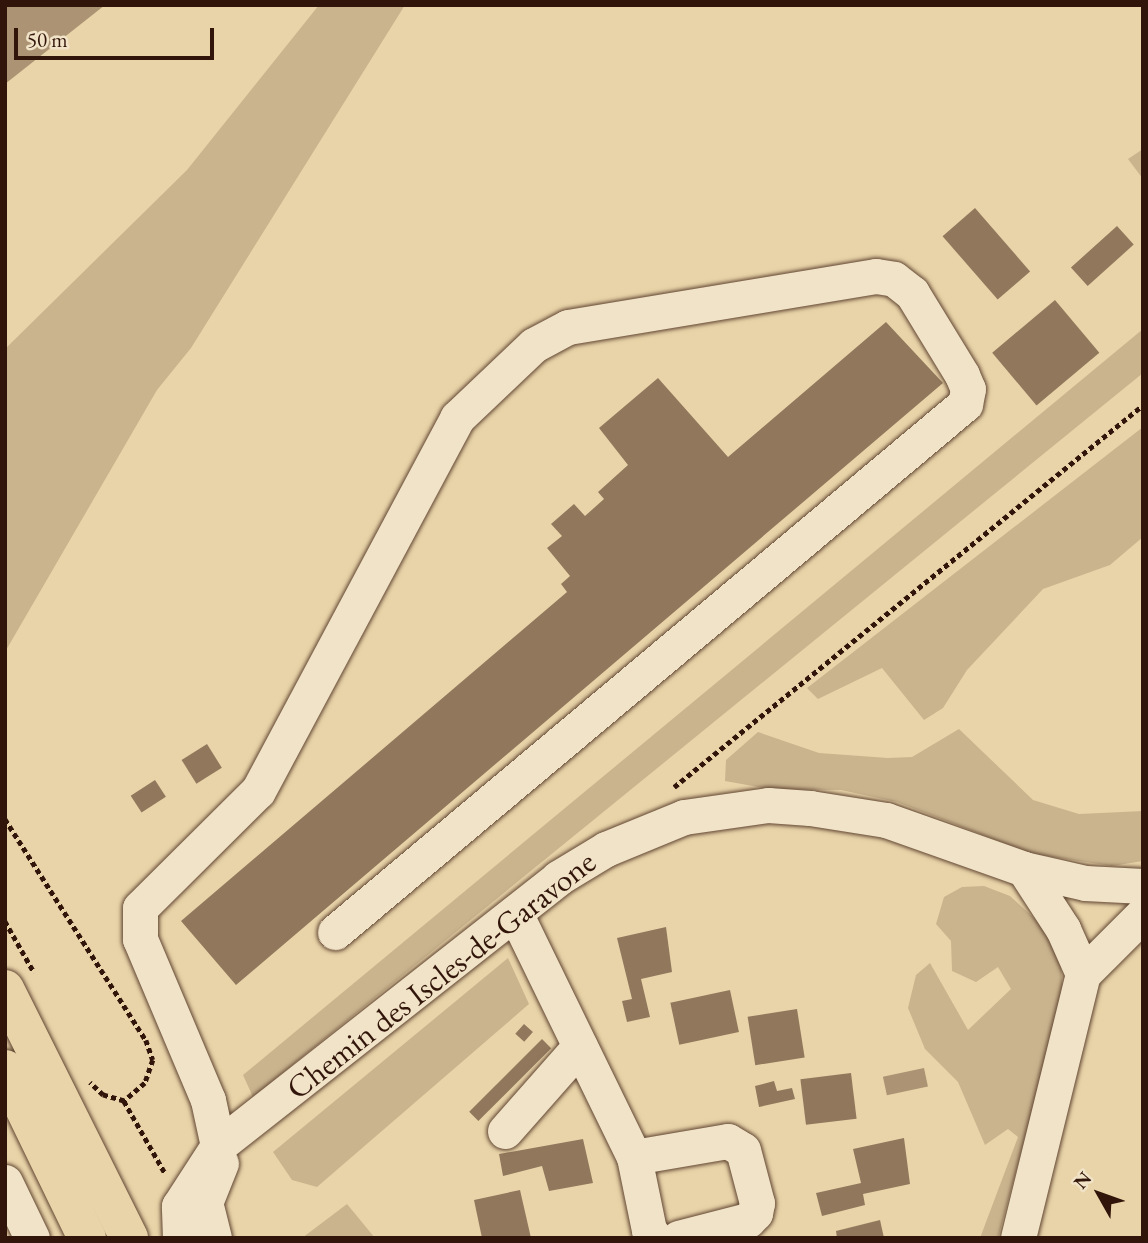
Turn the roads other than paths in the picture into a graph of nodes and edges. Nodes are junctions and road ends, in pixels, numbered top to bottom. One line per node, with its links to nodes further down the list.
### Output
1 (1024, 869): 2 (street, Chemin des Iscles-de-Garavone); 3 (street, Chemin des Iscles-de-Garavone); 6 (street)
2 (1143, 886)
3 (515, 913): 8 (street); 10 (street, Chemin des Iscles-de-Garavone)
4 (1143, 914): 6 (street)
5 (335, 932): 12 (street)
6 (1083, 974): 22 (street)
7 (5, 989): 17 (main road)
8 (580, 1045): 11 (street); 13 (street)
9 (5, 1069): 16 (main road)
10 (270, 1108): 12 (street); 19 (street)
11 (505, 1131)
12 (218, 1146): 18 (street)
13 (634, 1157): 20 (street); 21 (street)
14 (5, 1182): 15 (street)
15 (32, 1238)
16 (87, 1238)
17 (129, 1238)
18 (180, 1238)
19 (214, 1238)
20 (655, 1238)
21 (678, 1238)
22 (1018, 1238)

